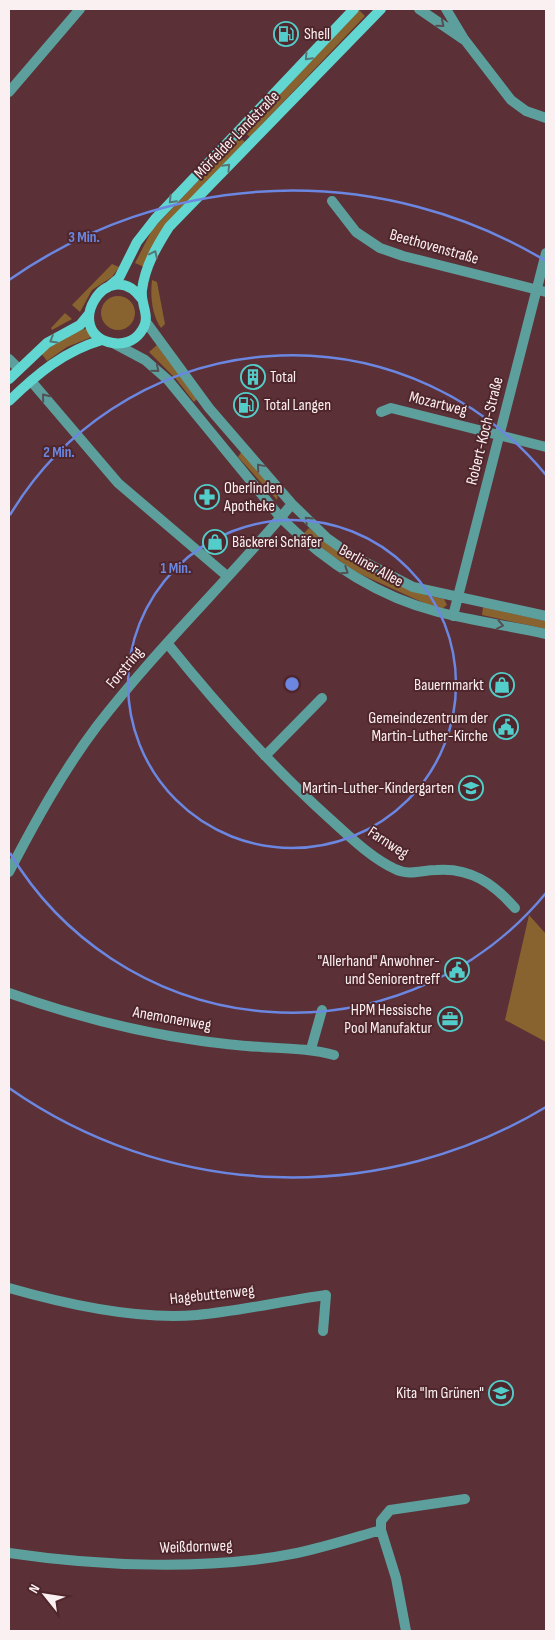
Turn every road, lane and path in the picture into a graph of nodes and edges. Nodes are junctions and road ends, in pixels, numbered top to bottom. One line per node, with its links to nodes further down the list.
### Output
1 (80, 9): 7 (street)
2 (354, 9): 11 (main road, Mörfelder Landstraße, one-way to 11)
3 (381, 9): 13 (main road, Mörfelder Landstraße, one-way to 3)
4 (419, 9): 6 (street, one-way to 6)
5 (446, 9): 6 (street)
6 (464, 39): 8 (street)
7 (9, 92)
8 (546, 118)
9 (332, 201): 12 (street, Beethovenstraße)
10 (546, 254): 12 (street, Robert-Koch-Straße)
11 (106, 289): 13 (main road); 14 (main road, Mörfelder Landstraße)
12 (542, 290): 24 (street, Robert-Koch-Straße)
13 (142, 299): 15 (main road, Mörfelder Landstraße)
14 (89, 314): 16 (main road); 19 (main road, Mörfelder Landstraße, one-way to 19)
15 (146, 322): 17 (main road); 25 (street, Berliner Allee)
16 (102, 340): 17 (main road); 21 (main road)
17 (115, 344): 27 (street, Berliner Allee, one-way to 27)
18 (9, 359): 19 (street)
19 (19, 369): 20 (main road, Mörfelder Landstraße); 22 (main road)
20 (9, 379)
21 (31, 381): 22 (main road); 30 (street, one-way to 21)
22 (10, 400)
23 (381, 412): 24 (street, Mozartweg)
24 (499, 436): 26 (street, Mozartweg); 31 (street, Robert-Koch-Straße)
25 (237, 440): 27 (street); 28 (street, Berliner Allee, one-way to 25)
26 (546, 447)
27 (225, 448): 29 (street, Berliner Allee)
28 (292, 504): 29 (street, Forstring); 31 (street, Berliner Allee, one-way to 28)
29 (281, 518): 30 (street, Forstring); 32 (street, Berliner Allee, one-way to 32)
30 (226, 576): 35 (street, Forstring)
31 (458, 598): 32 (street, Robert-Koch-Straße); 33 (street, Berliner Allee)
32 (453, 616): 34 (street, Berliner Allee, one-way to 34)
33 (546, 616)
34 (546, 634)
35 (167, 643): 37 (street, Farnweg); 38 (street, Forstring)
36 (322, 698): 37 (street)
37 (265, 756): 39 (street, Farnweg)
38 (9, 872)
39 (515, 908)
40 (9, 993): 42 (street, Anemonenweg)
41 (322, 1010): 42 (street)
42 (311, 1049): 43 (street, Anemonenweg)
43 (334, 1054)
44 (9, 1288): 45 (street, Hagebuttenweg)
45 (323, 1331)
46 (465, 1499): 47 (street)
47 (381, 1530): 48 (street, Weißdornweg); 49 (street)
48 (9, 1553)
49 (406, 1631)

